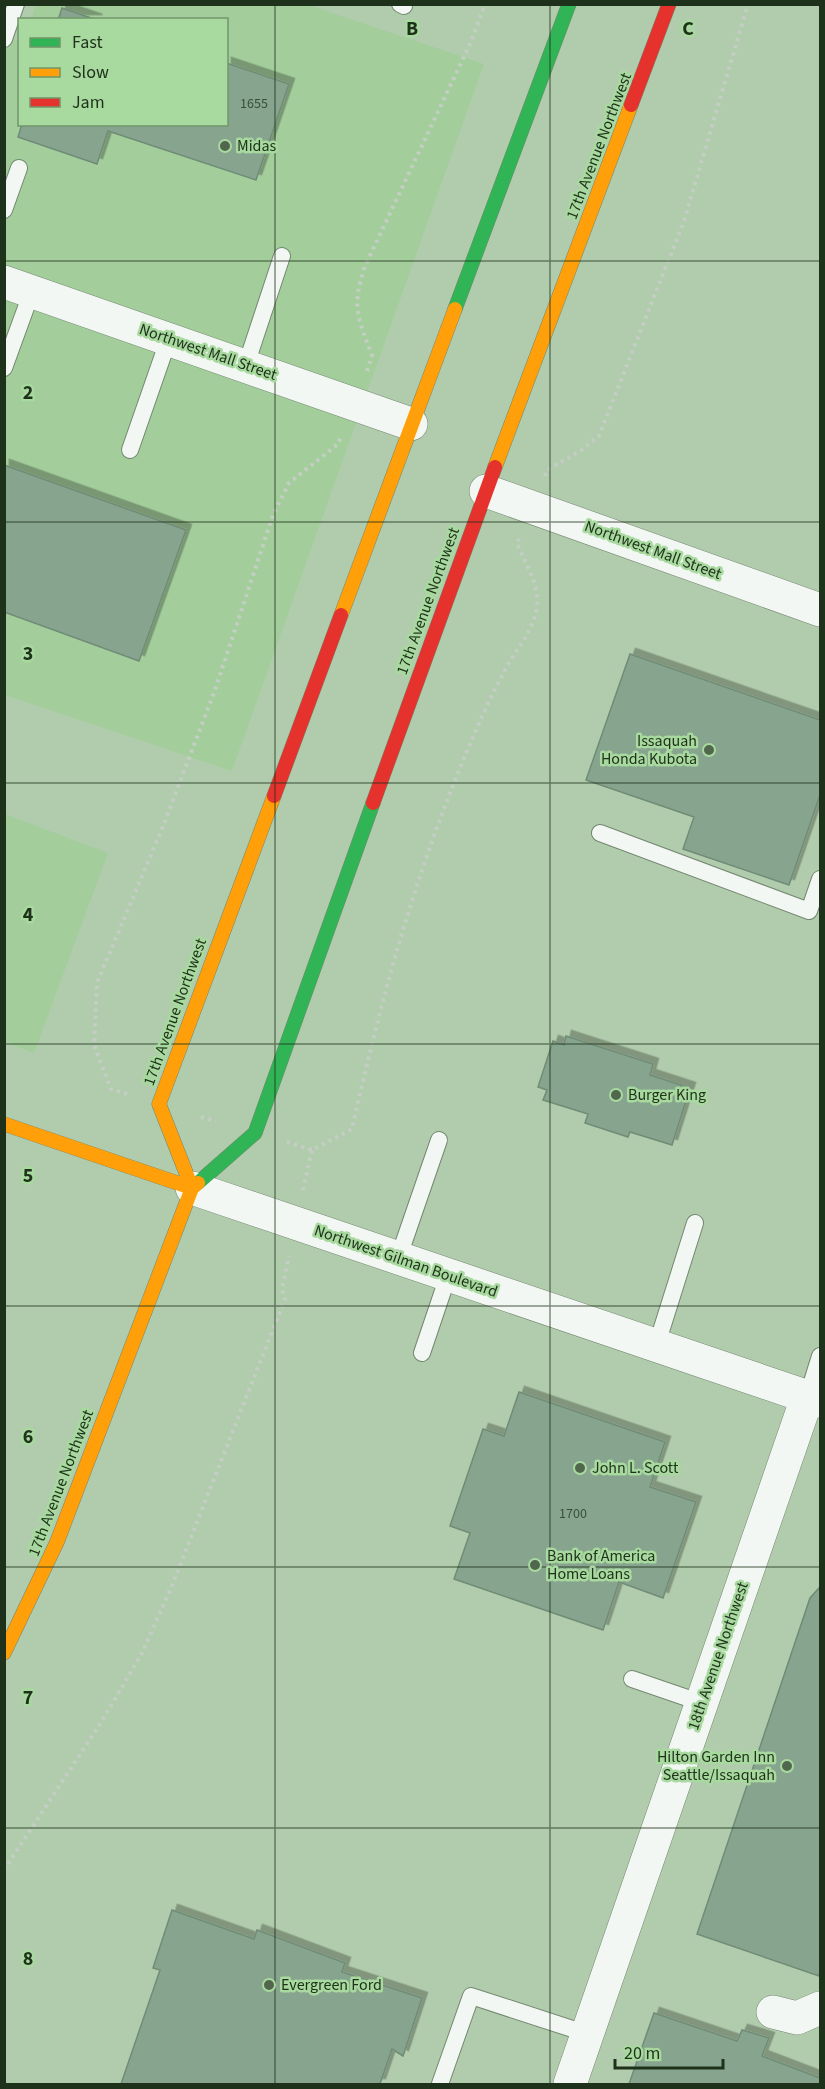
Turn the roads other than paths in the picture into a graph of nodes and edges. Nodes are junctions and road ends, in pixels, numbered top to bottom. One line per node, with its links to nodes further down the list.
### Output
1 (568, 4): 12 (main road, 17th Avenue Northwest)
2 (669, 4): 14 (main road, 17th Avenue Northwest)
3 (11, 11): 4 (lane)
4 (4, 39)
5 (19, 168): 6 (lane)
6 (4, 210)
7 (282, 256): 10 (lane)
8 (18, 286): 9 (street, Northwest Mall Street); 11 (lane)
9 (169, 338): 10 (street, Northwest Mall Street); 13 (lane)
10 (246, 365): 12 (street, Northwest Mall Street)
11 (4, 368)
12 (411, 423): 20 (main road, 17th Avenue Northwest)
13 (130, 450)
14 (486, 490): 15 (street, Northwest Mall Street); 20 (main road, 17th Avenue Northwest)
15 (820, 610)
16 (600, 833): 17 (lane)
17 (820, 879)
18 (4, 1124): 20 (main road, Northwest Gilman Boulevard)
19 (440, 1140): 22 (lane)
20 (192, 1188): 22 (street, Northwest Gilman Boulevard); 28 (main road, 17th Avenue Northwest)
21 (695, 1223): 24 (lane)
22 (398, 1259): 23 (street, Northwest Gilman Boulevard)
23 (448, 1276): 24 (street, Northwest Gilman Boulevard); 25 (lane)
24 (656, 1347): 27 (street, Northwest Gilman Boulevard)
25 (422, 1353)
26 (820, 1356): 27 (lane)
27 (816, 1402): 30 (street, 18th Avenue Northwest)
28 (4, 1653)
29 (632, 1679): 30 (lane)
30 (702, 1703): 33 (street, 18th Avenue Northwest)
31 (820, 2008): 32 (street)
32 (773, 2012)
33 (588, 2034): 34 (lane); 35 (street, 18th Avenue Northwest)
34 (440, 2085)
35 (570, 2085)

